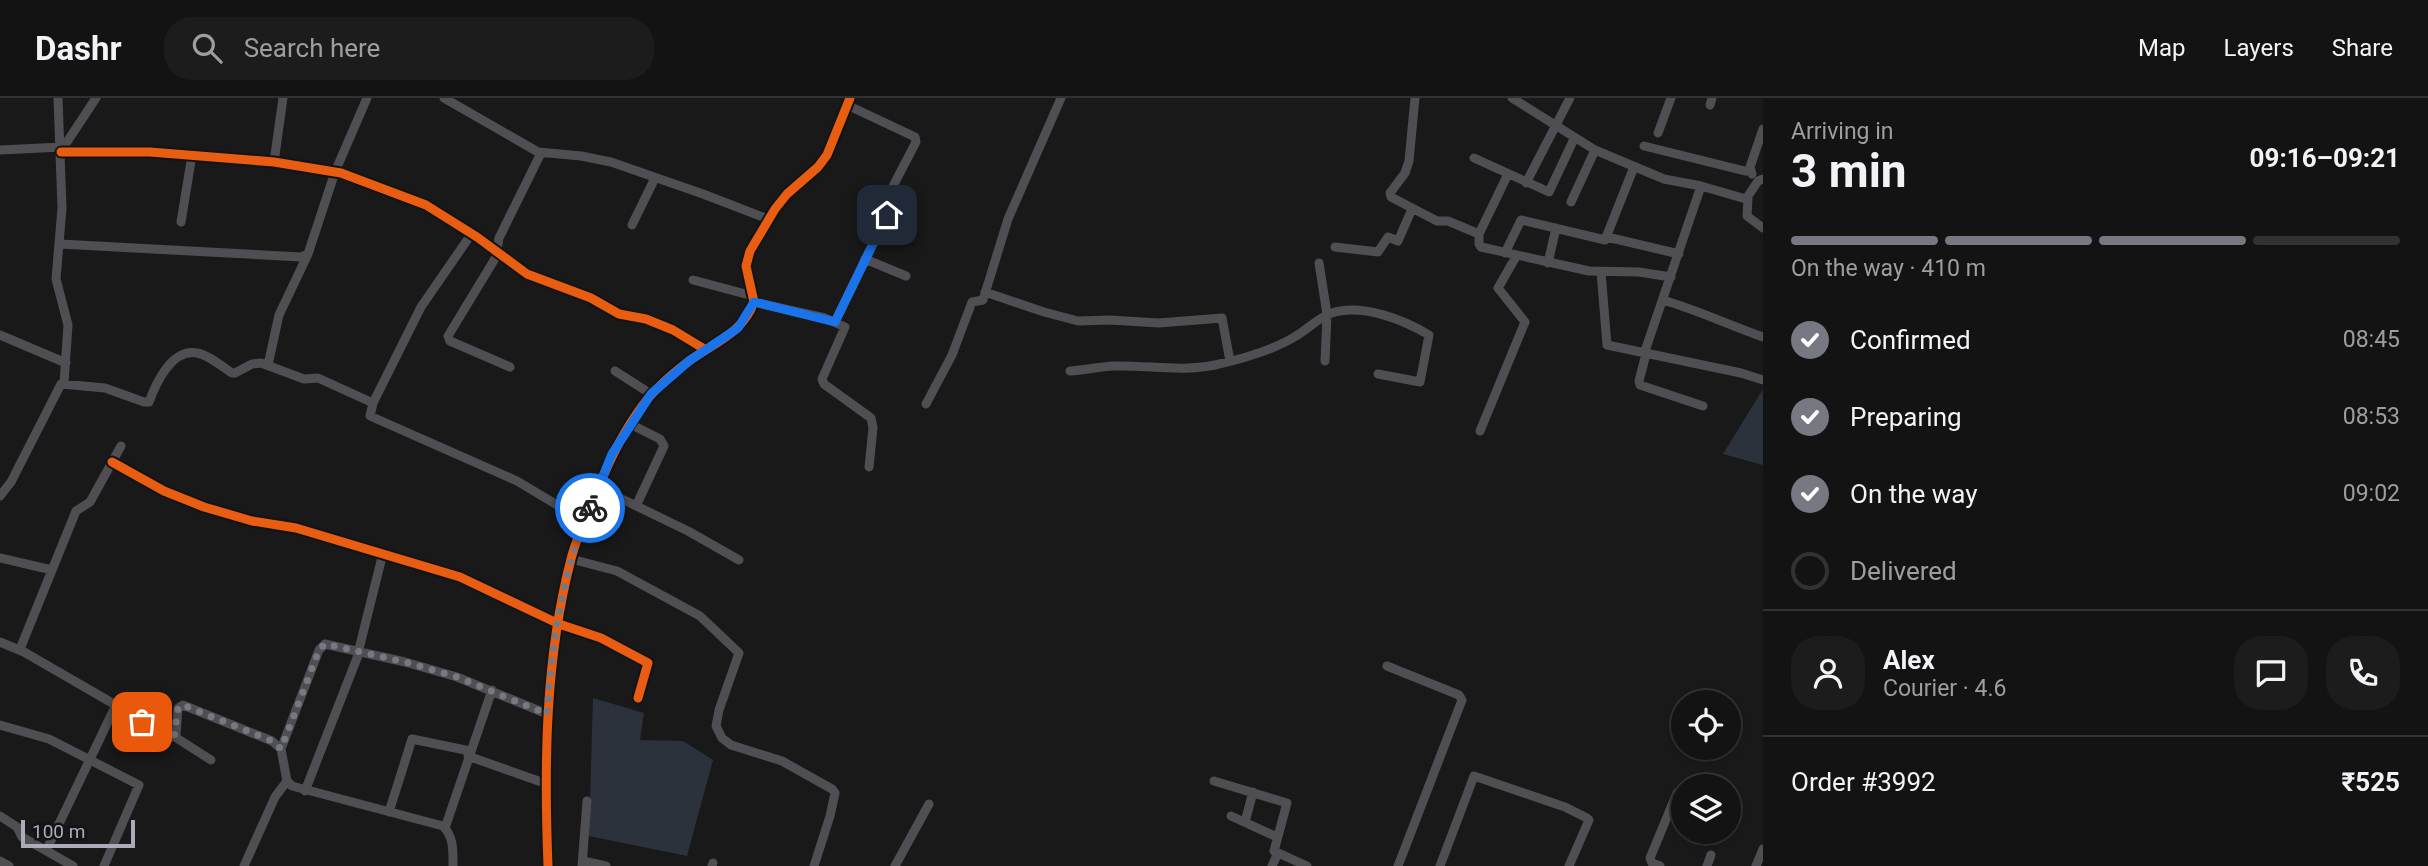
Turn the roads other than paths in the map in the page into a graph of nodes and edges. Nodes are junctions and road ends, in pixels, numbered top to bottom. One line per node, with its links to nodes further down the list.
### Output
1 (58, 98): 18 (street)
2 (96, 98): 18 (street)
3 (283, 98): 23 (street)
4 (367, 98): 26 (street)
5 (444, 98): 20 (street)
6 (1061, 98): 57 (street)
7 (1415, 98): 34 (street)
8 (1513, 98): 12 (street)
9 (1570, 98): 12 (street)
10 (1671, 98): 14 (street)
11 (849, 102): 35 (street); 50 (street)
12 (1556, 127): 15 (street); 30 (street)
13 (1763, 129): 25 (street)
14 (1658, 133)
15 (1574, 139): 19 (street); 30 (street)
16 (1644, 146): 25 (street)
17 (0, 149): 18 (street)
18 (61, 150): 21 (street); 43 (street)
19 (1595, 150): 24 (street); 33 (street)
20 (541, 153): 28 (street); 45 (street)
21 (192, 156): 23 (street); 36 (street)
22 (1474, 158): 27 (street)
23 (275, 162): 26 (street)
24 (1634, 167): 31 (street); 42 (street)
25 (1750, 171): 29 (street)
26 (335, 172): 40 (street); 47 (street)
27 (1508, 174): 30 (street); 41 (street)
28 (655, 178): 35 (street); 37 (street)
29 (1760, 180): 32 (street)
30 (1526, 183)
31 (1701, 186): 32 (street); 48 (street)
32 (1748, 198): 39 (street)
33 (1571, 202)
34 (1412, 209): 41 (street); 44 (street)
35 (768, 219): 58 (street)
36 (181, 222)
37 (632, 225)
38 (1556, 228): 42 (street); 46 (street); 51 (street)
39 (1763, 228)
40 (472, 233): 45 (street); 77 (street)
41 (1479, 234): 46 (street)
42 (1607, 237): 48 (street)
43 (60, 244): 47 (street); 68 (street)
44 (1335, 247)
45 (497, 251): 64 (street); 70 (street)
46 (1505, 253): 49 (street)
47 (308, 254): 69 (street)
48 (1679, 254): 55 (street)
49 (1517, 256): 51 (street); 81 (street)
50 (866, 259): 54 (street); 61 (street)
51 (1548, 262): 53 (street)
52 (1319, 263): 60 (street)
53 (1601, 272): 55 (street); 65 (street)
54 (906, 276)
55 (1671, 277): 59 (street)
56 (693, 280): 58 (street)
57 (985, 292): 66 (street); 78 (street)
58 (754, 299): 61 (street); 64 (street)
59 (1663, 300): 63 (street); 65 (street)
60 (1327, 314): 66 (street); 67 (street); 73 (street)
61 (835, 322): 84 (street)
62 (0, 335): 68 (street)
63 (1763, 337)
64 (706, 350): 76 (street)
65 (1645, 354): 74 (street); 79 (street)
66 (1230, 361): 72 (street)
67 (1325, 361)
68 (66, 363): 75 (street)
69 (268, 366): 75 (street); 77 (street)
70 (510, 367)
71 (615, 371): 76 (street)
72 (1070, 371)
73 (1378, 374)
74 (1763, 380)
75 (64, 383): 86 (street)
76 (651, 394): 80 (street)
77 (373, 403): 88 (street)
78 (926, 404)
79 (1703, 406)
80 (630, 424): 85 (street); 87 (street)
81 (1480, 431)
82 (121, 446): 83 (street)
83 (112, 462): 89 (street); 93 (street)
84 (869, 467)
85 (599, 488): 87 (street); 88 (street)
86 (0, 496)
87 (636, 506): 92 (street)
88 (584, 521): 91 (street)
89 (383, 553): 94 (street); 97 (street)
90 (0, 558): 93 (street)
91 (571, 559): 94 (street); 136 (street)
92 (739, 560)
93 (52, 570): 96 (street)
94 (559, 624): 100 (street); 102 (street)
95 (0, 642): 96 (street)
96 (20, 649): 101 (street)
97 (358, 653): 99 (street); 105 (street); 112 (street)
98 (1387, 666): 140 (street)
99 (492, 690): 102 (street); 106 (street)
100 (638, 698)
101 (116, 705): 104 (street); 107 (street)
102 (547, 714): 111 (street)
103 (0, 725): 107 (street)
104 (175, 737): 105 (street); 108 (street)
105 (281, 749): 109 (street)
106 (469, 754): 111 (street); 117 (street); 121 (street)
107 (88, 760): 124 (street); 131 (street)
108 (211, 760)
109 (287, 781): 112 (street); 132 (street)
110 (1214, 781): 113 (street)
111 (547, 785): 134 (street)
112 (305, 791): 117 (street)
113 (1253, 792): 120 (street); 122 (street)
114 (587, 801): 128 (street)
115 (929, 804): 137 (street)
116 (1671, 809): 143 (street)
117 (389, 812): 121 (street)
118 (0, 816): 124 (street)
119 (1231, 816): 120 (street)
120 (1245, 822): 122 (street)
121 (445, 828): 133 (street)
122 (1277, 837): 125 (street)
123 (1763, 849): 145 (street)
124 (47, 851): 130 (street)
125 (1278, 853): 138 (street); 139 (street)
126 (1711, 855): 144 (street)
127 (0, 861): 129 (street)
128 (582, 863): 135 (street)
129 (9, 866)
130 (73, 866)
131 (104, 866)
132 (244, 866)
133 (453, 866)
134 (548, 866)
135 (606, 866)
136 (814, 866)
137 (895, 866)
138 (1272, 866)
139 (1307, 866)
140 (1398, 866)
141 (1440, 866): 142 (street)
142 (1569, 866)
143 (1660, 866)
144 (1706, 866)
145 (1756, 866)

